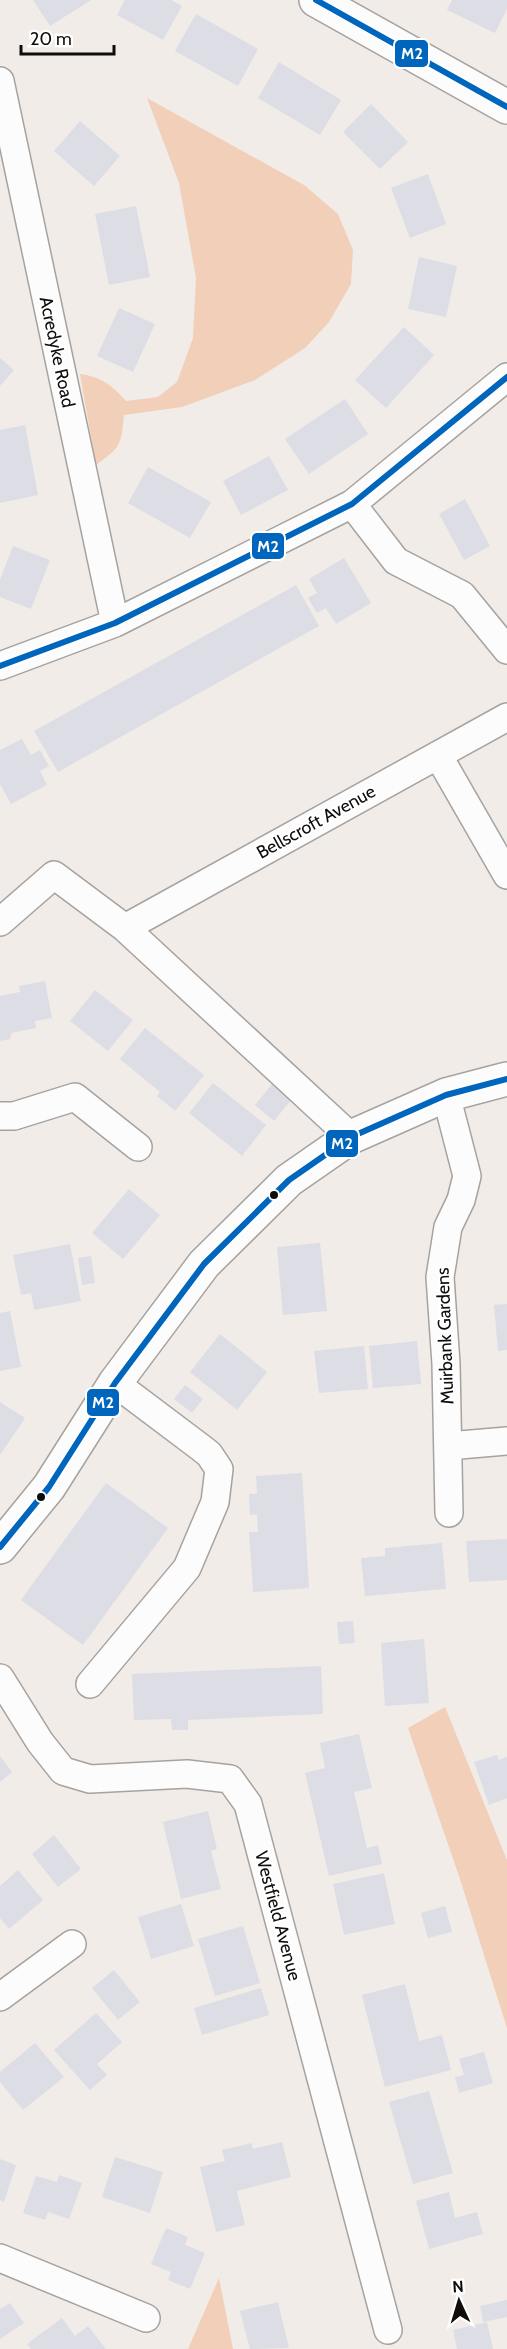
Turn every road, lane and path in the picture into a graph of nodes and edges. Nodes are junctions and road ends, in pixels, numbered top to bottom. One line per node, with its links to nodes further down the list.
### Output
1 (316, 0): 3 (street)
2 (0, 81): 6 (street, Acredyke Road)
3 (507, 107)
4 (507, 377): 5 (street)
5 (352, 504): 6 (street); 7 (street)
6 (115, 623): 8 (street)
7 (507, 650)
8 (0, 666)
9 (507, 717): 10 (street, Bellscroft Avenue)
10 (438, 755): 11 (street); 13 (street, Bellscroft Avenue)
11 (507, 875)
12 (0, 922): 13 (street)
13 (125, 928): 17 (street)
14 (507, 1079): 15 (street)
15 (446, 1095): 17 (street); 21 (street, Muirbank Gardens)
16 (0, 1116): 18 (street)
17 (351, 1137): 19 (street)
18 (138, 1147)
19 (115, 1383): 23 (street); 25 (street)
20 (507, 1441): 21 (street)
21 (448, 1446): 22 (street, Muirbank Gardens)
22 (449, 1513)
23 (0, 1547)
24 (0, 1678): 30 (street, Westfield Avenue)
25 (90, 1683)
26 (72, 1944): 27 (street)
27 (2, 1993)
28 (0, 2258): 29 (street)
29 (146, 2318)
30 (388, 2330)

